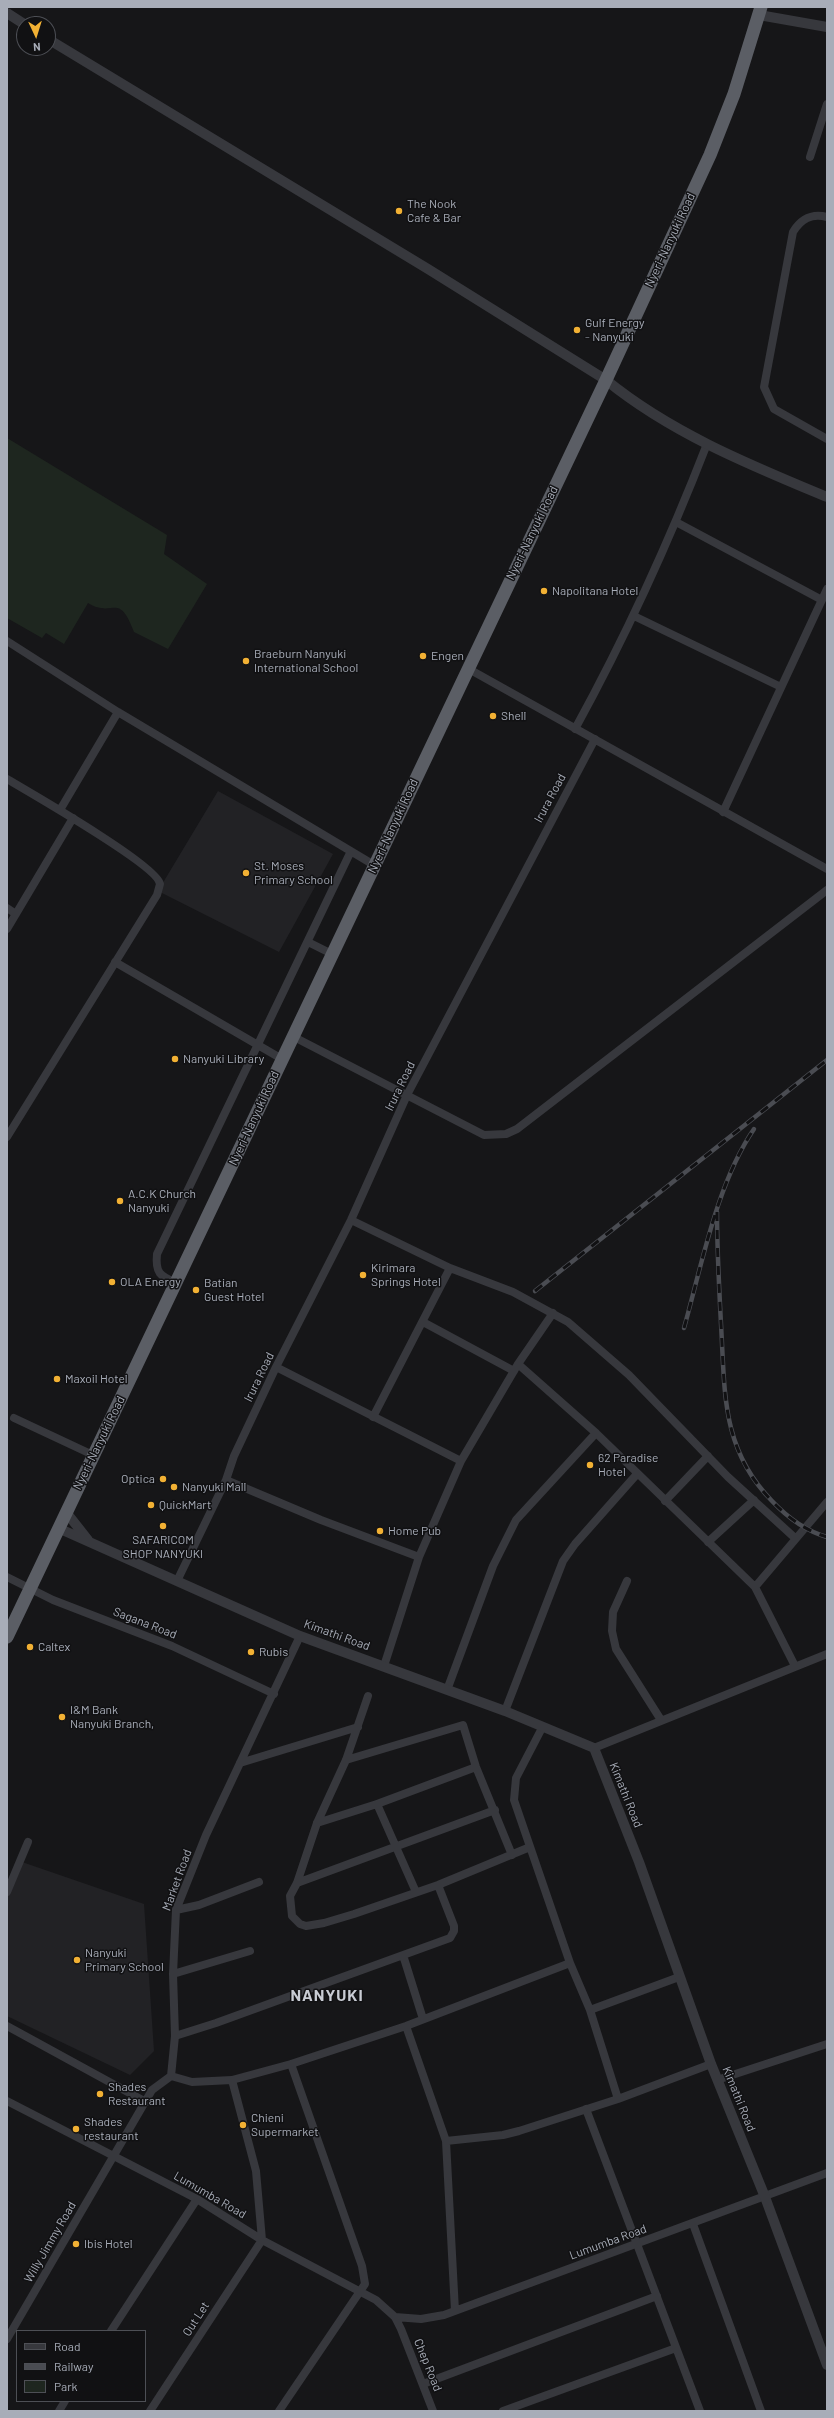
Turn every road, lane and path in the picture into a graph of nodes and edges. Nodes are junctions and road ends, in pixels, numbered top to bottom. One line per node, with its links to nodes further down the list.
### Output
1 (760, 11): 4 (street); 9 (highway, Nyeri-Nanyuki Road)
2 (7, 14): 3 (street)
3 (16, 19)
4 (827, 27)
5 (56, 44): 9 (street)
6 (827, 104): 7 (street)
7 (810, 157)
8 (827, 216): 10 (street)
9 (606, 380): 11 (street); 18 (highway, Nyeri-Nanyuki Road)
10 (827, 439)
11 (708, 444): 12 (street); 13 (street)
12 (827, 497)
13 (676, 522): 15 (street); 16 (street)
14 (827, 589): 15 (street)
15 (822, 600): 19 (street)
16 (634, 616): 19 (street); 21 (street)
17 (7, 641): 20 (street)
18 (468, 668): 21 (street); 28 (highway, Nyeri-Nanyuki Road)
19 (781, 687): 25 (street)
20 (118, 712): 24 (street); 27 (street)
21 (575, 729): 22 (street)
22 (595, 739): 25 (street); 40 (street, Irura Road)
23 (7, 778): 24 (street)
24 (60, 810): 26 (street)
25 (723, 812): 29 (street)
26 (73, 818): 32 (street); 36 (street)
27 (351, 851): 28 (street); 34 (street)
28 (374, 864): 35 (highway, Nyeri-Nanyuki Road)
29 (827, 869)
30 (827, 890): 40 (street)
31 (7, 908): 32 (street)
32 (16, 914): 33 (street)
33 (7, 929)
34 (308, 942): 35 (street); 38 (street)
35 (332, 954): 37 (highway, Nyeri-Nanyuki Road)
36 (115, 962): 38 (street); 41 (street)
37 (294, 1037): 39 (highway, Nyeri-Nanyuki Road); 40 (street)
38 (258, 1046): 39 (street); 44 (street)
39 (282, 1060): 44 (highway, Nyeri-Nanyuki Road)
40 (407, 1095): 42 (street, Irura Road)
41 (7, 1137)
42 (351, 1220): 43 (street); 47 (street, Irura Road)
43 (450, 1268): 45 (street); 46 (street)
44 (176, 1283): 52 (highway, Nyeri-Nanyuki Road)
45 (553, 1313): 48 (street); 53 (street)
46 (424, 1322): 48 (street); 49 (street)
47 (276, 1367): 49 (street); 56 (street, Irura Road)
48 (516, 1368): 51 (street); 54 (street)
49 (373, 1417): 54 (street)
50 (14, 1418): 52 (street)
51 (596, 1433): 55 (street); 76 (street)
52 (93, 1455): 60 (highway, Nyeri-Nanyuki Road)
53 (708, 1456): 57 (street); 58 (street)
54 (461, 1461): 65 (street)
55 (637, 1474): 57 (street); 79 (street)
56 (226, 1480): 65 (street); 67 (street, Irura Road)
57 (665, 1500): 64 (street)
58 (754, 1500): 62 (street); 64 (street)
59 (827, 1502): 62 (street)
60 (66, 1512): 61 (highway, Nyeri-Nanyuki Road); 63 (street, Kimathi Road)
61 (58, 1528): 63 (street, Kimathi Road); 70 (highway, Nyeri-Nanyuki Road)
62 (795, 1538): 69 (street)
63 (88, 1540): 67 (street, Kimathi Road)
64 (708, 1542): 69 (street)
65 (419, 1557): 74 (street)
66 (7, 1577): 70 (street, Sagana Road)
67 (177, 1581): 71 (street, Kimathi Road)
68 (627, 1581): 80 (street)
69 (755, 1587): 75 (street)
70 (30, 1589): 72 (highway, Nyeri-Nanyuki Road); 77 (street, Sagana Road)
71 (300, 1636): 74 (street, Kimathi Road); 77 (street, Market Road)
72 (7, 1637)
73 (827, 1654): 75 (street)
74 (384, 1666): 76 (street, Kimathi Road)
75 (795, 1666): 80 (street)
76 (447, 1690): 79 (street, Kimathi Road)
77 (274, 1694): 85 (street, Market Road)
78 (368, 1696): 81 (street)
79 (506, 1711): 82 (street, Kimathi Road)
80 (661, 1720): 83 (street)
81 (358, 1726): 84 (street); 85 (street)
82 (542, 1728): 83 (street, Kimathi Road); 92 (street)
83 (594, 1748): 104 (street, Kimathi Road)
84 (346, 1760): 86 (street); 89 (street)
85 (240, 1763): 99 (street, Market Road)
86 (476, 1767): 87 (street); 88 (street)
87 (377, 1804): 89 (street); 91 (street)
88 (495, 1810): 91 (street); 93 (street)
89 (317, 1823): 95 (street)
90 (28, 1842): 97 (street)
91 (397, 1846): 95 (street); 98 (street)
92 (530, 1847): 93 (street); 102 (street)
93 (512, 1855): 96 (street)
94 (259, 1882): 99 (street)
95 (296, 1883): 98 (street)
96 (438, 1885): 98 (street); 101 (street)
97 (7, 1892)
98 (416, 1892)
99 (176, 1910): 103 (street, Market Road)
100 (250, 1952): 103 (street)
101 (402, 1955): 106 (street); 109 (street)
102 (570, 1963): 105 (street); 106 (street)
103 (173, 1974): 109 (street, Market Road)
104 (679, 1977): 105 (street); 112 (street, Kimathi Road)
105 (590, 2010): 116 (street)
106 (423, 2019): 108 (street)
107 (7, 2026): 118 (street)
108 (406, 2026): 111 (street); 120 (street)
109 (175, 2036): 113 (street, Market Road)
110 (827, 2044): 115 (street)
111 (291, 2064): 114 (street); 128 (street)
112 (711, 2064): 115 (street, Kimathi Road); 116 (street)
113 (171, 2076): 114 (street); 118 (street)
114 (232, 2080): 126 (street)
115 (717, 2080): 123 (street, Kimathi Road)
116 (618, 2099): 119 (street)
117 (7, 2101): 121 (street, Lumumba Road)
118 (146, 2102): 121 (street)
119 (586, 2109): 120 (street); 127 (street)
120 (446, 2141): 130 (street)
121 (113, 2157): 124 (street, Lumumba Road); 134 (street, Willy Jimmy Road)
122 (827, 2173): 123 (street, Lumumba Road)
123 (765, 2197): 125 (street, Lumumba Road); 136 (street, Kimathi Road)
124 (197, 2199): 126 (street, Lumumba Road); 133 (street)
125 (693, 2224): 127 (street, Lumumba Road); 145 (street)
126 (262, 2240): 128 (street, Lumumba Road); 140 (street, Out Let)
127 (638, 2244): 129 (street); 130 (street, Lumumba Road)
128 (359, 2292): 131 (street, Lumumba Road); 141 (street)
129 (657, 2296): 135 (street); 137 (street)
130 (455, 2311): 131 (street, Lumumba Road)
131 (395, 2318): 132 (street, Lumumba Road)
132 (401, 2329): 137 (street, Chep Road)
133 (112, 2330)
134 (7, 2339)
135 (676, 2348): 143 (street); 144 (street)
136 (827, 2365)
137 (423, 2384): 142 (street, Chep Road)
138 (64, 2402): 139 (street)
139 (59, 2411)
140 (150, 2411)
141 (279, 2411)
142 (433, 2411)
143 (503, 2411)
144 (700, 2411)
145 (761, 2411)

